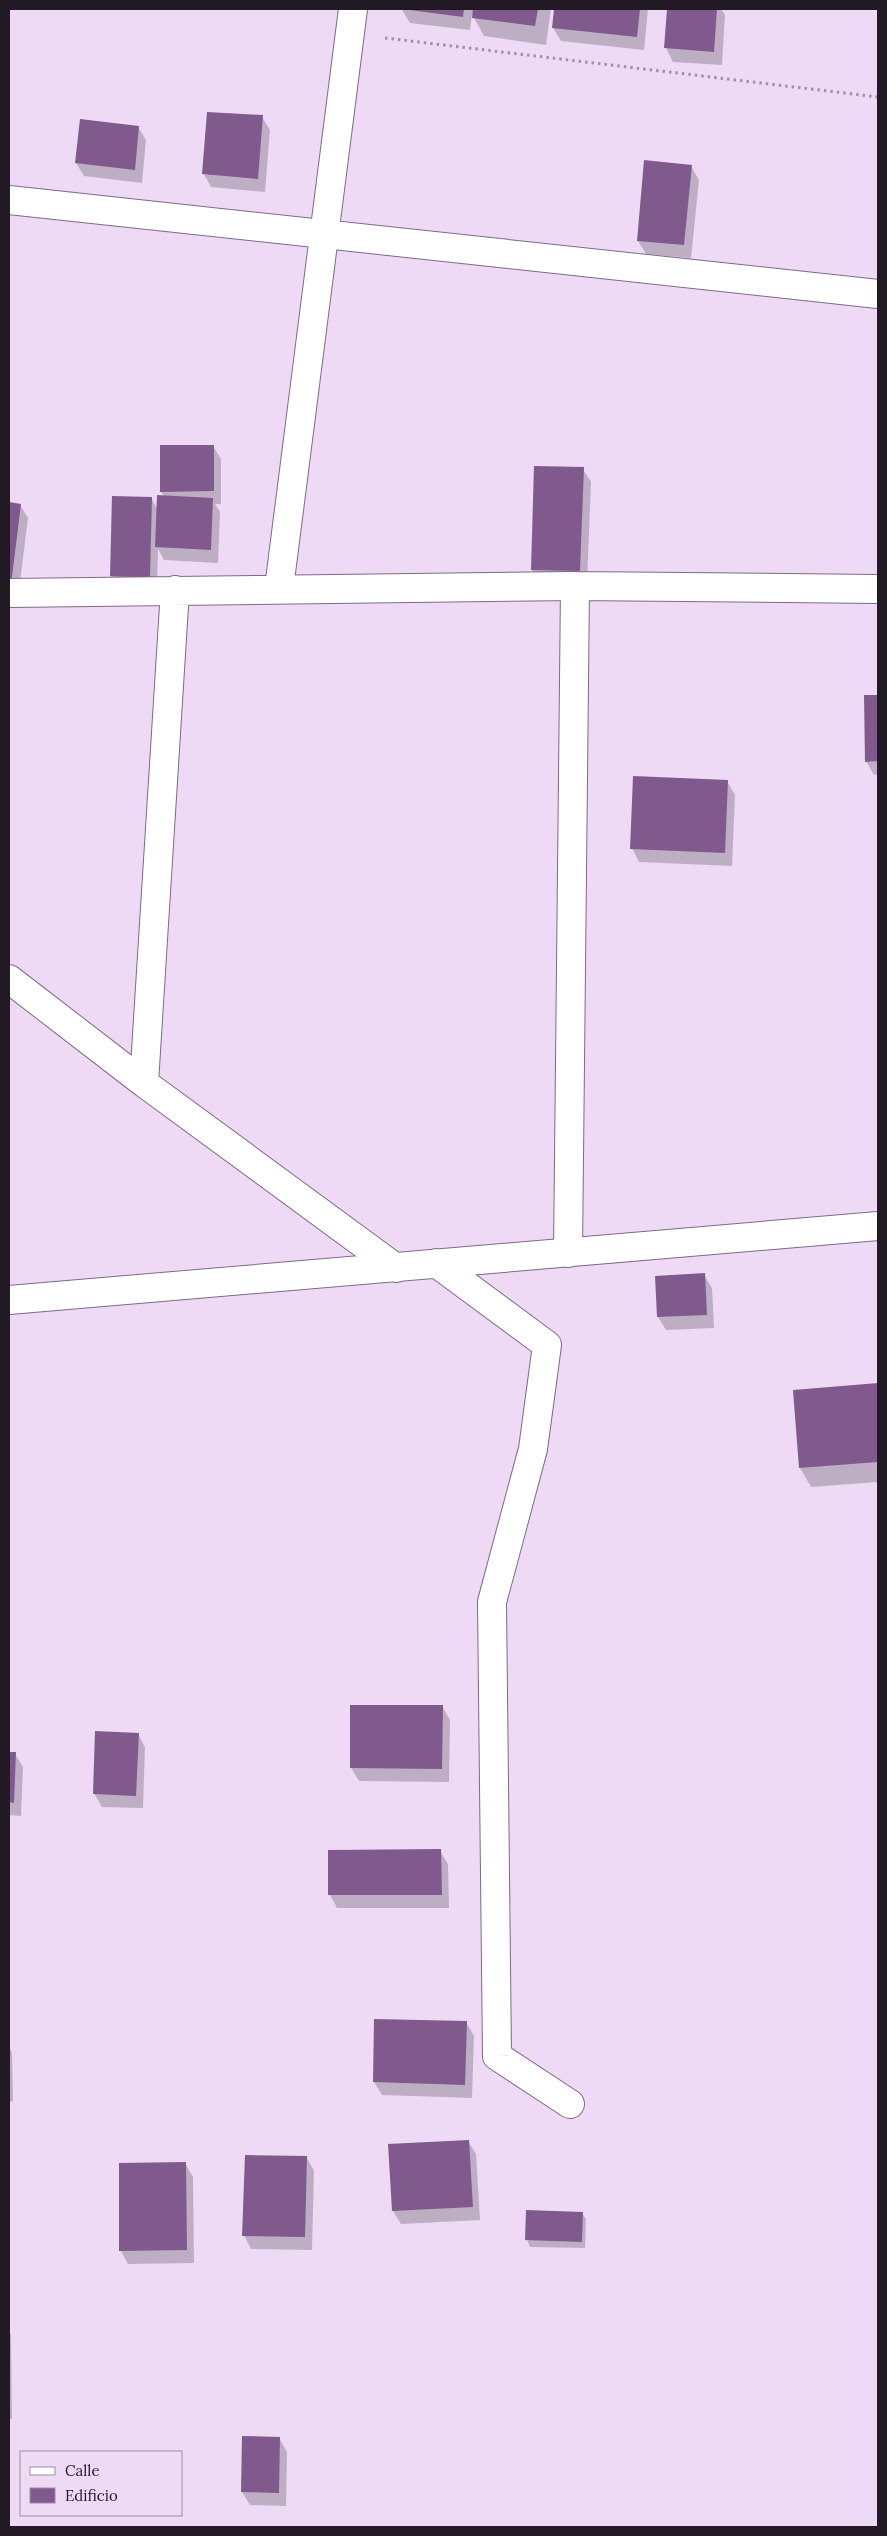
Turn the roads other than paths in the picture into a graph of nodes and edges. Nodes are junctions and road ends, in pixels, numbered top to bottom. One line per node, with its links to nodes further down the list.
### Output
1 (351, 21): 3 (street)
2 (9, 200): 3 (street)
3 (322, 234): 4 (street); 6 (street)
4 (878, 294)
5 (574, 586): 6 (street); 7 (street); 13 (street)
6 (279, 588): 8 (street)
7 (878, 589)
8 (175, 590): 9 (street); 11 (street)
9 (9, 593)
10 (9, 979): 11 (street)
11 (144, 1083): 15 (street)
12 (878, 1226): 13 (street)
13 (568, 1253): 14 (street)
14 (436, 1263): 15 (street); 17 (street)
15 (396, 1268): 16 (street)
16 (9, 1300)
17 (570, 2104)

